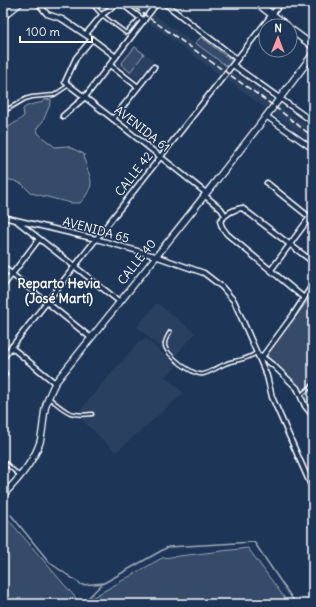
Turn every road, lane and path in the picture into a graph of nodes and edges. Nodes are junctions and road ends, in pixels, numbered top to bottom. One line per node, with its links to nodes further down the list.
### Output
1 (3, 3): 11 (street)
2 (20, 3): 11 (main road)
3 (38, 3): 18 (street)
4 (90, 3): 12 (lane)
5 (117, 3): 12 (street)
6 (121, 3): 15 (street)
7 (157, 3): 17 (street)
8 (164, 3): 24 (street)
9 (256, 3): 13 (main road)
10 (281, 3): 13 (street, CALLE 42)
11 (10, 11): 14 (main road)
12 (102, 15): 15 (lane); 18 (street)
13 (272, 15): 16 (main road); 24 (street, CALLE 42)
14 (3, 17)
15 (140, 18): 17 (street)
16 (276, 18)
17 (144, 21): 23 (street)
18 (86, 34): 20 (street)
19 (298, 34): 21 (main road)
20 (92, 39): 23 (street); 28 (street)
21 (313, 46)
22 (313, 54): 31 (main road, CALLE 40)
23 (116, 57): 25 (street)
24 (237, 59): 26 (street, CALLE 42)
25 (110, 65): 29 (street); 30 (street)
26 (233, 65): 31 (street); 38 (street, CALLE 42)
27 (154, 67): 29 (street)
28 (67, 84): 30 (street, AVENIDA 61); 32 (lane)
29 (138, 87): 35 (street)
30 (85, 97): 33 (street); 35 (street, AVENIDA 61)
31 (280, 99): 34 (main road, CALLE 40); 36 (street)
32 (3, 110)
33 (63, 116)
34 (266, 116): 37 (street); 40 (main road, CALLE 40)
35 (113, 119): 38 (street, AVENIDA 61)
36 (313, 122)
37 (313, 149)
38 (160, 156): 40 (street, AVENIDA 61); 45 (street, CALLE 42)
39 (267, 183): 43 (street)
40 (205, 194): 41 (street, AVENIDA 61); 48 (main road, CALLE 40)
41 (225, 215): 47 (street); 52 (street)
42 (3, 217): 44 (street, AVENIDA 65)
43 (312, 218): 47 (street)
44 (17, 221): 45 (street, AVENIDA 65); 46 (street)
45 (96, 238): 48 (street, AVENIDA 65); 50 (street, CALLE 42)
46 (39, 239): 50 (street); 53 (street)
47 (290, 244): 49 (street); 52 (street)
48 (155, 256): 58 (main road, CALLE 40); 62 (street, AVENIDA 65)
49 (313, 262)
50 (74, 266): 57 (street, CALLE 42); 58 (street)
51 (3, 267): 53 (street)
52 (271, 270): 56 (street)
53 (12, 274): 55 (street); 57 (street)
54 (313, 284): 56 (street)
55 (3, 286)
56 (304, 298): 63 (street)
57 (47, 302): 60 (street); 61 (street, CALLE 42)
58 (120, 302): 60 (main road, CALLE 40)
59 (170, 332): 62 (lane)
60 (91, 338): 67 (main road, CALLE 40)
61 (11, 347): 64 (street, CALLE 42); 67 (street)
62 (257, 353): 63 (street, AVENIDA 65); 75 (street, AVENIDA 65)
63 (262, 357): 69 (street, AVENIDA 65)
64 (3, 358)
65 (3, 369): 66 (lane)
66 (3, 380)
67 (56, 383): 70 (main road, CALLE 40)
68 (313, 385): 69 (lane)
69 (301, 395): 72 (street, AVENIDA 65)
70 (48, 397): 71 (lane); 74 (main road, CALLE 40)
71 (92, 414)
72 (313, 416)
73 (3, 461): 74 (lane)
74 (20, 475): 76 (main road, CALLE 40)
75 (313, 490)
76 (3, 495)

